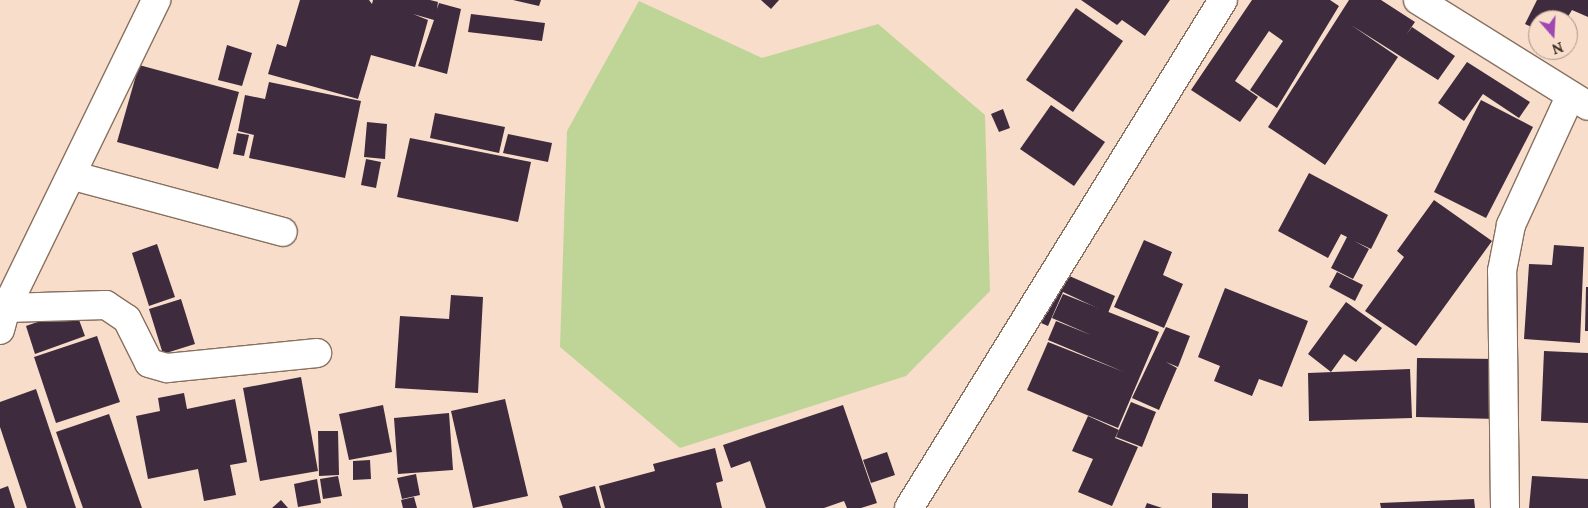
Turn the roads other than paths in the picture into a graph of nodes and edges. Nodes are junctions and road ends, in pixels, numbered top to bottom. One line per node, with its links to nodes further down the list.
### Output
1 (156, 0): 5 (street)
2 (1223, 0): 9 (street)
3 (1418, 0): 4 (street)
4 (1579, 102): 10 (street)
5 (74, 176): 6 (street); 7 (street)
6 (283, 232)
7 (3, 319): 8 (street)
8 (317, 353)
9 (909, 508)
10 (1505, 508)

